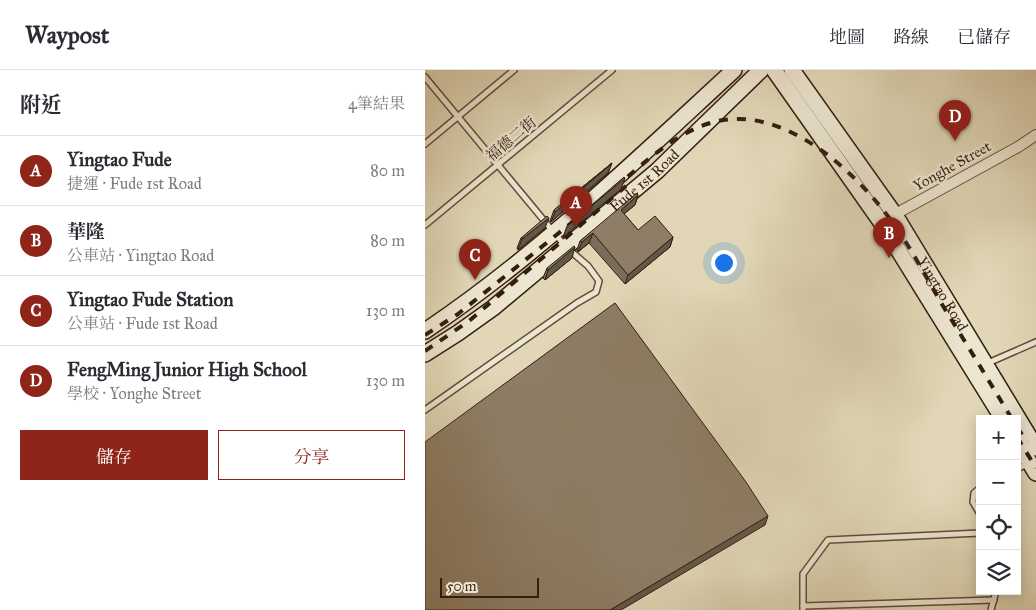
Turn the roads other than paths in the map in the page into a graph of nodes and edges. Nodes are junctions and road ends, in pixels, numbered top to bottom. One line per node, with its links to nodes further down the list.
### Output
1 (514, 70): 8 (lane)
2 (612, 70): 11 (lane, 福德二街)
3 (734, 70): 15 (main road, Fude 1st Road)
4 (761, 70): 16 (main road, Fude 1st Road)
5 (774, 70): 13 (main road, Yingtao Road)
6 (792, 70): 12 (main road, Yingtao Road)
7 (425, 77): 8 (lane)
8 (458, 117): 10 (lane); 11 (lane)
9 (1036, 135): 12 (street, Yonghe Street)
10 (425, 144)
11 (499, 166): 14 (lane, 福德二街); 15 (lane)
12 (895, 215): 13 (street, Yonghe Street); 20 (main road, Yingtao Road)
13 (881, 222): 20 (main road, Yingtao Road)
14 (425, 226)
15 (554, 232): 16 (lane); 17 (main road, Fude 1st Road)
16 (566, 247): 19 (main road, Fude 1st Road); 21 (lane)
17 (425, 331)
18 (1036, 342): 20 (lane)
19 (425, 354)
20 (980, 367): 22 (main road, Yingtao Road); 23 (main road, Yingtao Road)
21 (425, 410)
22 (1001, 415)
23 (1036, 448)
24 (1021, 449): 25 (main road)
25 (1030, 466)
26 (976, 492): 27 (lane)
27 (976, 507)
28 (976, 533): 31 (lane)
29 (995, 595): 30 (lane)
30 (994, 600): 31 (lane); 32 (lane)
31 (803, 608)
32 (991, 610)

